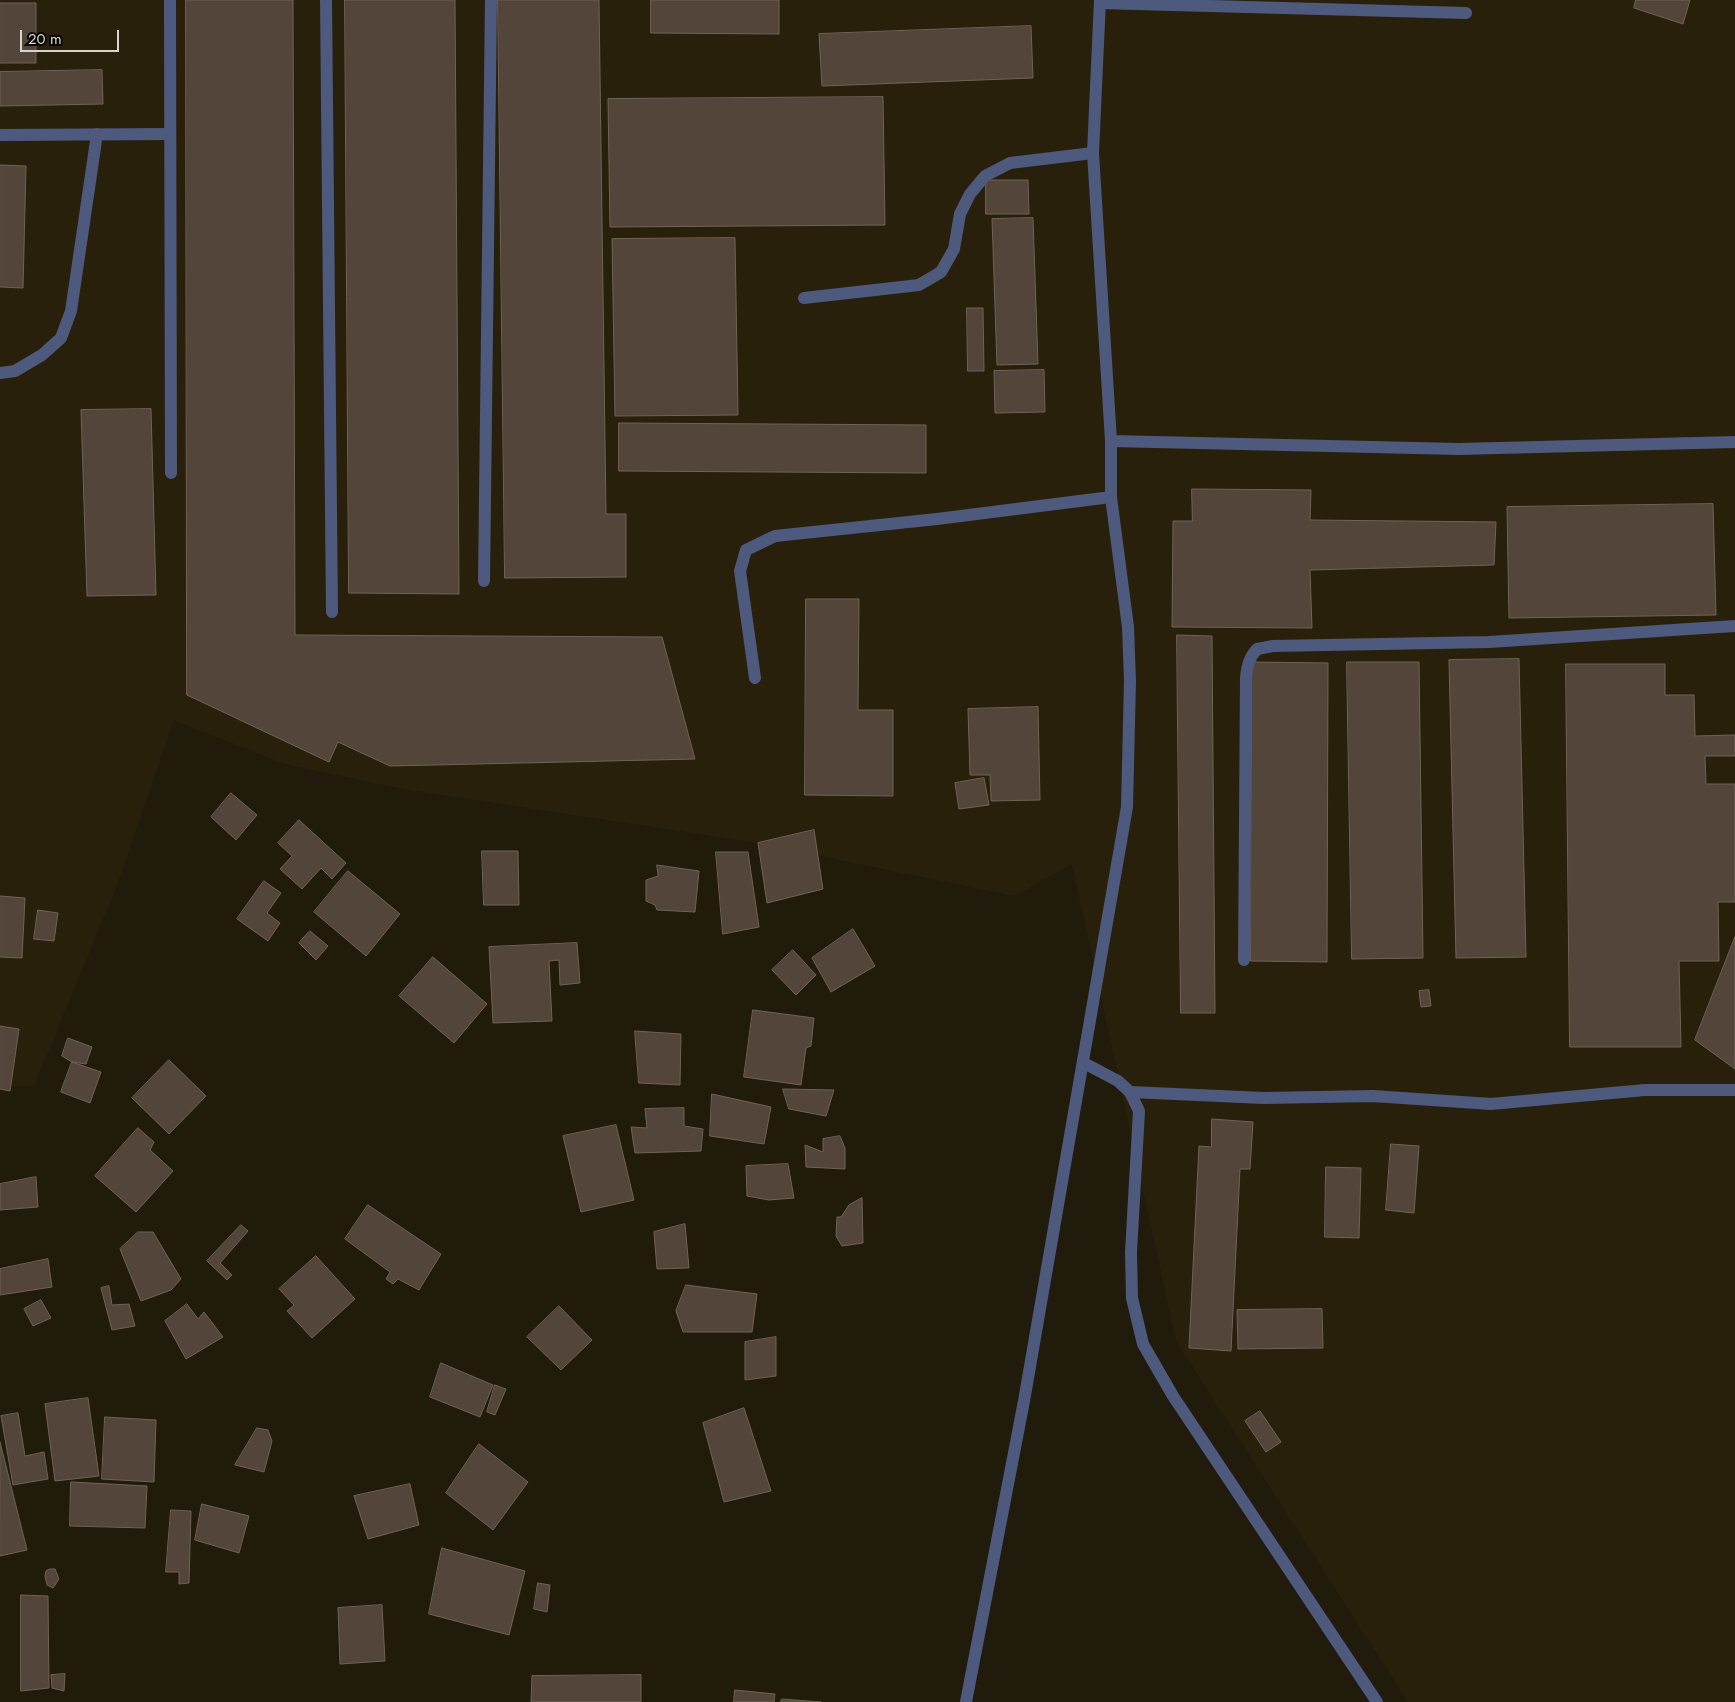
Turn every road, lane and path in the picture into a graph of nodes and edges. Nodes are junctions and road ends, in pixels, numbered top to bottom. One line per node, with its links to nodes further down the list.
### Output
1 (170, 0): 7 (street)
2 (326, 0): 17 (street)
3 (491, 0): 16 (street)
4 (1100, 2): 5 (street); 9 (street)
5 (1466, 13)
6 (97, 134): 7 (street); 8 (street); 11 (street)
7 (170, 134): 14 (street)
8 (0, 135)
9 (1093, 153): 10 (street); 12 (street)
10 (804, 298)
11 (0, 373)
12 (1111, 441): 13 (street); 15 (street)
13 (1735, 442)
14 (171, 473)
15 (1111, 497): 19 (street); 21 (street)
16 (484, 581)
17 (332, 612)
18 (1735, 626): 20 (street)
19 (755, 678)
20 (1244, 960)
21 (1084, 1063): 23 (street); 24 (street)
22 (1735, 1090): 23 (street)
23 (1130, 1092): 25 (street)
24 (966, 1702)
25 (1377, 1702)

